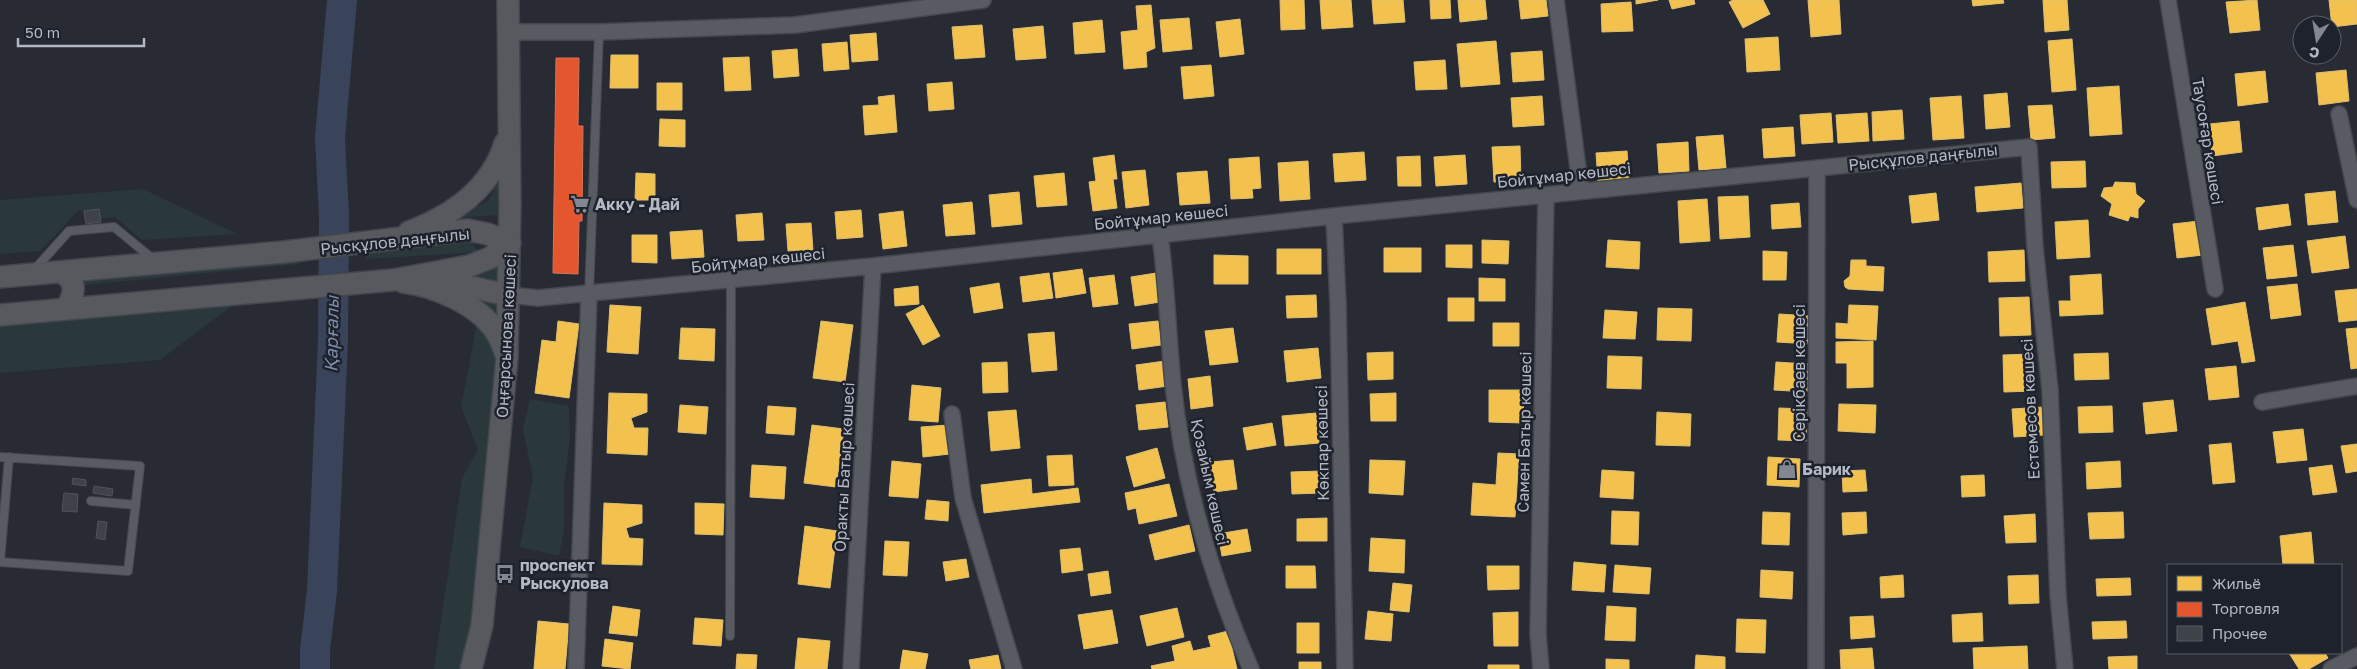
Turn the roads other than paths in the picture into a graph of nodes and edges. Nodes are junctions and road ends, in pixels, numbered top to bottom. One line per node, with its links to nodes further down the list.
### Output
1 (508, 0): 5 (main road, Оңғарсынова көшесі)
2 (983, 0): 6 (street)
3 (1556, 0): 11 (street)
4 (2168, 0): 26 (street, Тауcоғар көшесі)
5 (508, 32): 6 (street); 8 (main road, Оңғарсынова көшесі)
6 (599, 32): 27 (lane)
7 (2339, 114): 13 (street)
8 (510, 126): 16 (main road); 17 (main road, Оңғарсынова көшесі)
9 (2029, 147): 10 (street, Рысқұлов даңғылы); 49 (street, Естемесов көшесі)
10 (1817, 168): 11 (street, Бойтұмар көшесі); 48 (street, Серікбаев көшесі)
11 (1581, 191): 12 (street, Бойтұмар көшесі)
12 (1546, 195): 14 (street, Бойтұмар көшесі); 47 (street, Самен Батыр көшесі)
13 (2357, 200)
14 (1334, 216): 15 (street, Бойтұмар көшесі); 46 (street, Көкпар көшесі)
15 (1160, 236): 19 (street, Бойтұмар көшесі); 45 (street, Қозайым көшесі)
16 (386, 241): 17 (main road, Рысқұлов даңғылы); 18 (main road, Рысқұлов даңғылы)
17 (510, 243): 23 (main road, Рысқұлов даңғылы); 28 (main road, Оңғарсынова көшесі)
18 (158, 263): 20 (main road, Рысқұлов даңғылы); 21 (lane)
19 (872, 266): 24 (street, Бойтұмар көшесі); 43 (street, Оракты Батыр көшесі)
20 (60, 272): 21 (main road, Рысқұлов даңғылы); 29 (main road)
21 (30, 274): 22 (main road, Рысқұлов даңғылы)
22 (0, 277)
23 (393, 280): 25 (main road); 29 (main road, Рысқұлов даңғылы)
24 (731, 280): 27 (street, Бойтұмар көшесі); 39 (lane)
25 (418, 284): 28 (main road); 31 (main road)
26 (2215, 289)
27 (589, 294): 28 (street, Бойтұмар көшесі); 42 (street)
28 (508, 295): 31 (main road, Оңғарсынова көшесі)
29 (66, 309): 30 (main road, Рысқұлов даңғылы)
30 (0, 315)
31 (507, 357): 41 (main road, Оңғарсынова көшесі)
32 (2357, 386): 33 (street)
33 (2262, 402)
34 (952, 414): 44 (street)
35 (0, 456): 36 (lane)
36 (9, 458): 38 (lane); 38 (lane)
37 (91, 500): 38 (lane)
38 (136, 505)
39 (730, 636)
40 (2357, 656): 50 (street)
41 (471, 669)
42 (576, 669)
43 (851, 669)
44 (1014, 669)
45 (1251, 669)
46 (1345, 669)
47 (1540, 669)
48 (1816, 669)
49 (2066, 669)
50 (2331, 669)

